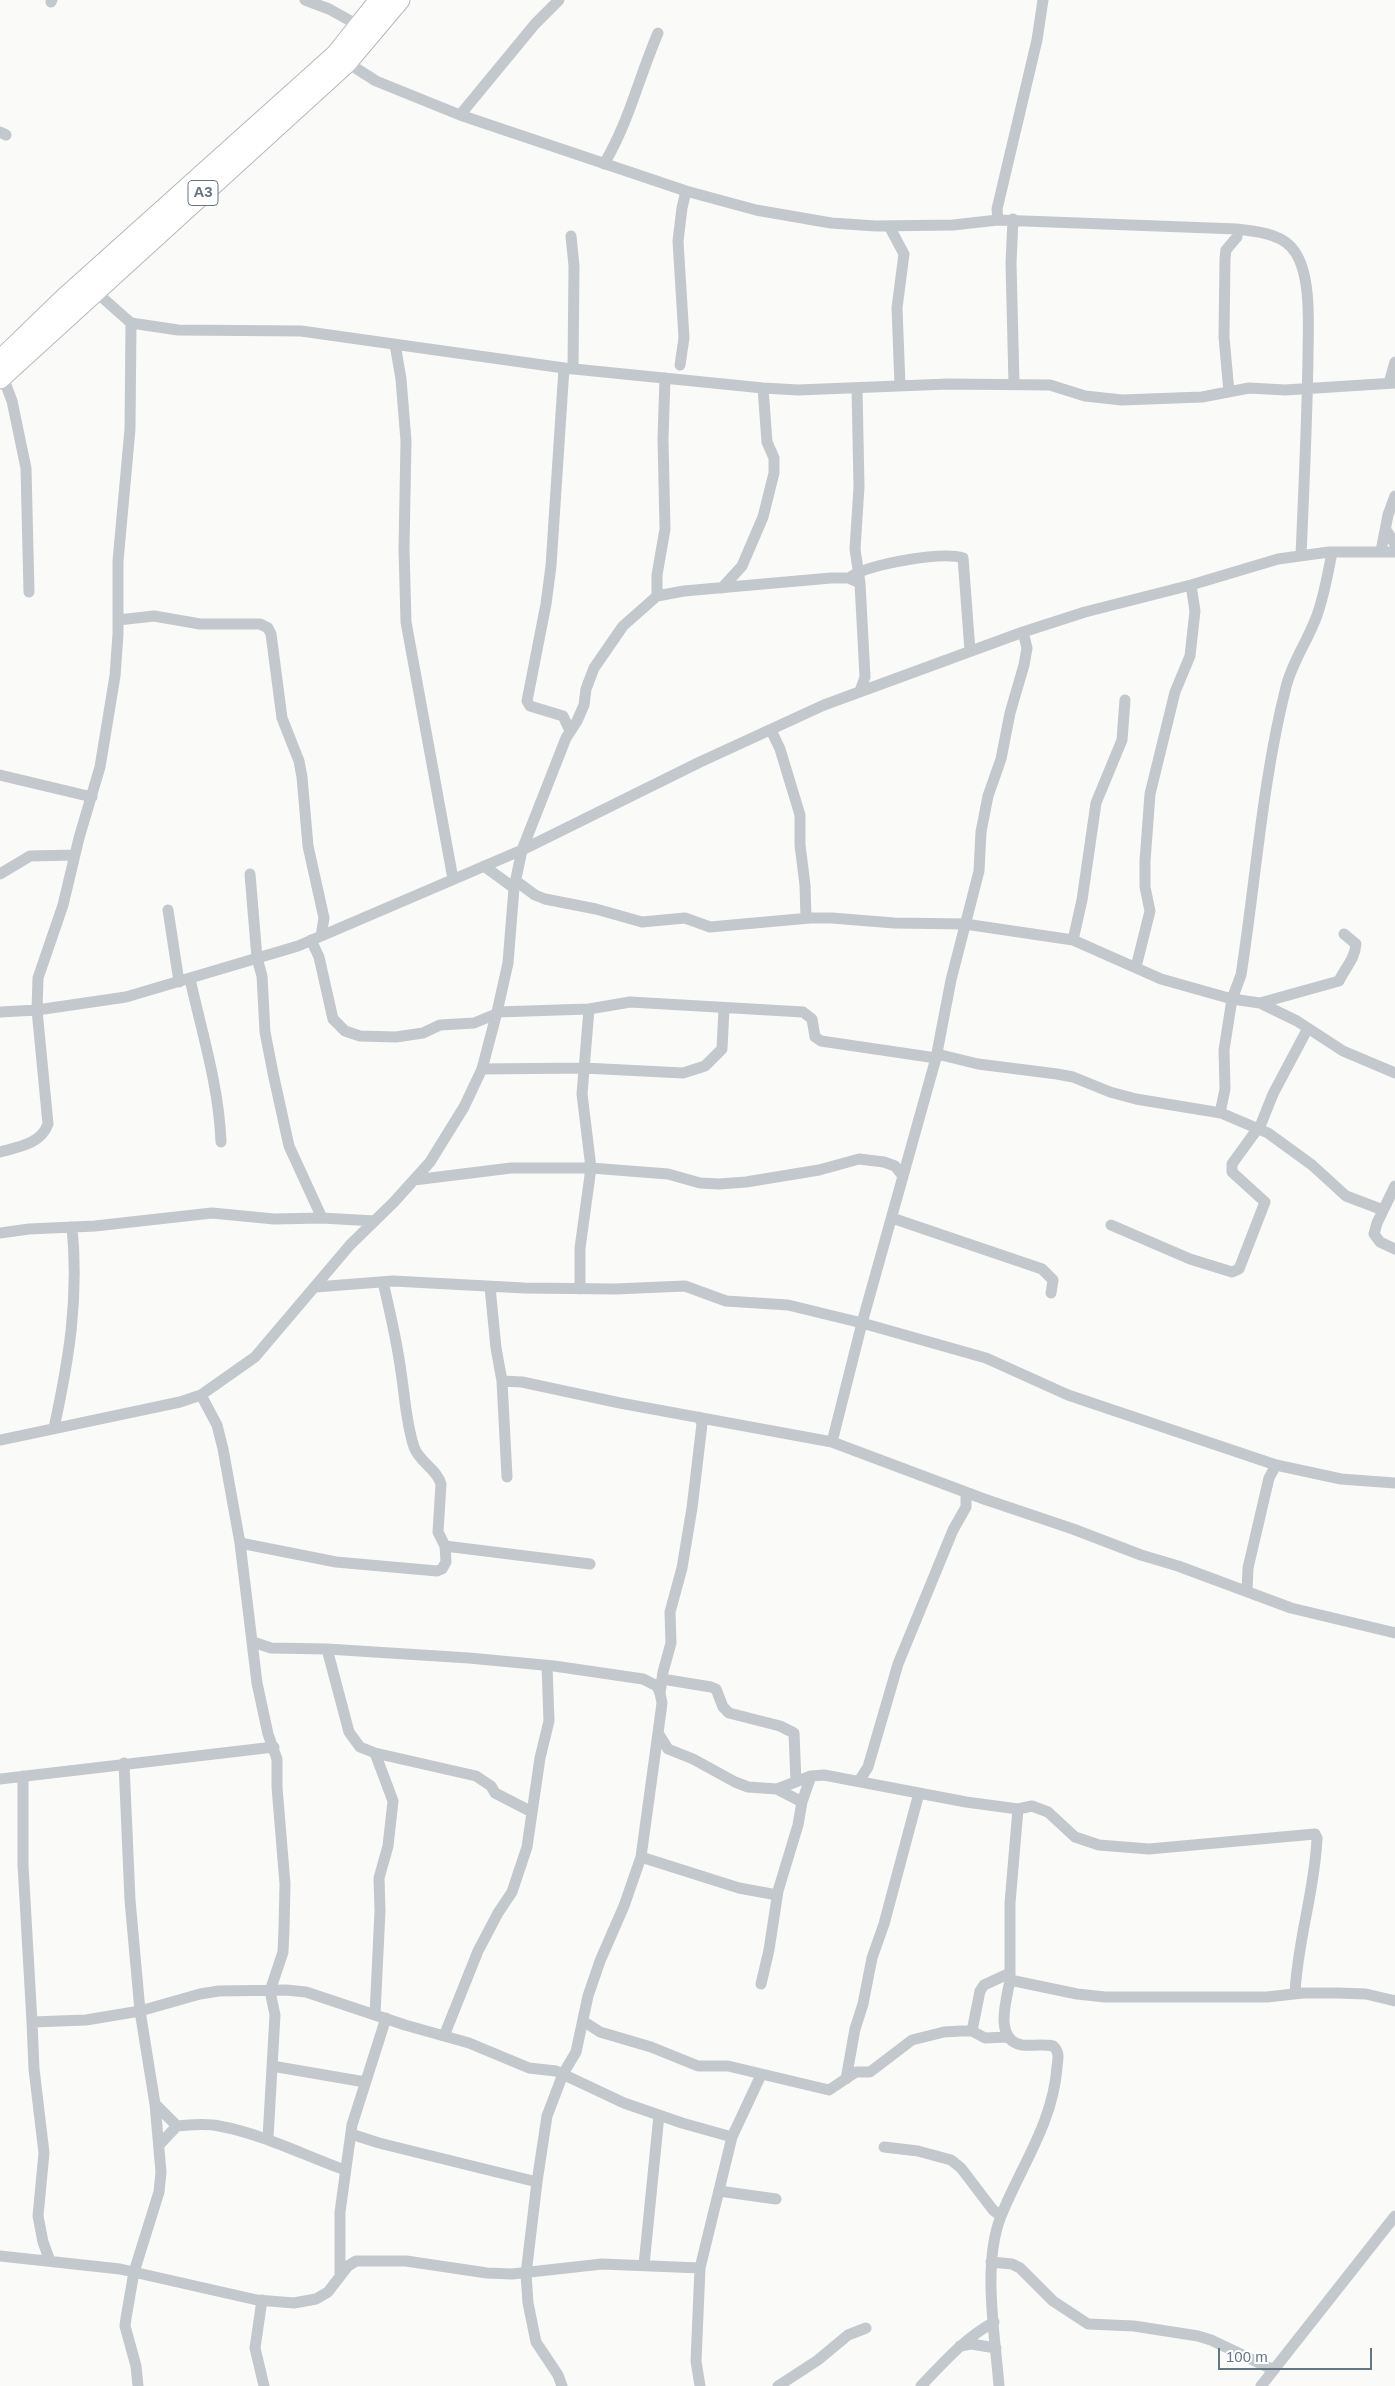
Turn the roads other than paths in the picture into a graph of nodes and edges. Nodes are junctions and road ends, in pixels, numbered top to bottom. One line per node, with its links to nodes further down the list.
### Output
1 (305, 0): 6 (street)
2 (380, 0): 6 (highway, A3)
3 (400, 0): 8 (highway, A3)
4 (560, 0): 9 (street)
5 (1043, 0): 13 (street)
6 (358, 26): 8 (highway, A3)
7 (658, 33): 10 (street)
8 (342, 58): 9 (street); 19 (highway, A3); 25 (highway, A3)
9 (460, 115): 10 (street)
10 (604, 164): 11 (street)
11 (686, 191): 14 (street); 23 (street)
12 (1013, 219): 13 (street); 29 (street); 33 (street)
13 (998, 220): 15 (street)
14 (889, 226): 15 (street); 18 (street)
15 (912, 226): 18 (street)
16 (571, 236): 24 (street)
17 (1237, 237): 34 (street)
18 (901, 246): 30 (street)
19 (96, 292): 20 (street); 25 (highway, A3)
20 (131, 323): 21 (street); 49 (street)
21 (395, 344): 24 (street); 65 (street)
22 (1395, 362): 28 (street)
23 (680, 365): 26 (street); 27 (street)
24 (568, 369): 26 (street); 57 (street)
25 (1, 372): 47 (street)
26 (668, 378): 27 (street); 48 (street)
27 (683, 380): 31 (street)
28 (1392, 383): 33 (street)
29 (1014, 384): 30 (street); 34 (street)
30 (900, 386): 32 (street)
31 (763, 388): 32 (street); 42 (street)
32 (857, 388): 43 (street)
33 (1308, 389): 34 (street); 41 (street)
34 (1229, 392)
35 (1395, 496): 36 (street)
36 (1386, 530): 37 (street); 38 (street)
37 (1395, 544)
38 (1381, 551): 39 (street); 40 (street)
39 (1332, 552): 41 (street); 78 (street)
40 (1395, 552)
41 (1301, 555): 44 (street)
42 (742, 566): 45 (street); 46 (street)
43 (855, 577): 45 (street); 51 (street); 52 (street)
44 (1190, 585): 50 (street); 76 (street)
45 (751, 586): 46 (street)
46 (722, 588): 48 (street)
47 (29, 592)
48 (657, 596): 57 (street)
49 (118, 620): 59 (street); 68 (street)
50 (1023, 632): 51 (street); 70 (street)
51 (970, 651): 53 (street)
52 (865, 677): 53 (street); 54 (street)
53 (878, 685): 54 (street)
54 (860, 691): 56 (street)
55 (1125, 700): 74 (street)
56 (771, 730): 60 (street); 69 (street)
57 (570, 731): 60 (street)
58 (0, 775): 59 (street)
59 (92, 797): 61 (street)
60 (522, 850): 62 (street); 66 (street)
61 (75, 855): 63 (street); 82 (street)
62 (484, 866): 65 (street); 66 (street)
63 (0, 874)
64 (250, 874): 75 (street)
65 (453, 879): 71 (street)
66 (515, 885): 69 (street); 84 (street)
67 (168, 910): 77 (street)
68 (324, 918): 71 (street); 73 (street)
69 (806, 918): 70 (street)
70 (965, 924): 74 (street); 88 (street)
71 (342, 928): 73 (street)
72 (1344, 934): 79 (street)
73 (316, 938): 75 (street); 85 (street)
74 (1073, 940): 76 (street)
75 (257, 958): 77 (street); 103 (street)
76 (1136, 967): 78 (street)
77 (184, 980): 82 (street); 94 (street)
78 (1232, 998): 79 (street); 92 (street)
79 (1260, 1003): 86 (street)
80 (724, 1008): 81 (street); 88 (street); 89 (street)
81 (588, 1009): 84 (street); 89 (street)
82 (37, 1010): 83 (street); 95 (street)
83 (0, 1012)
84 (496, 1013): 85 (street); 87 (street)
85 (474, 1023): 87 (street)
86 (1308, 1028): 91 (street); 93 (street)
87 (491, 1035): 90 (street)
88 (937, 1056): 92 (street); 96 (street)
89 (584, 1068): 90 (street); 98 (street)
90 (482, 1069): 100 (street)
91 (1395, 1073)
92 (1220, 1113): 93 (street)
93 (1262, 1131): 102 (street); 106 (street)
94 (221, 1142)
95 (0, 1152)
96 (908, 1162): 97 (street); 99 (street)
97 (895, 1166): 98 (street); 99 (street)
98 (591, 1168): 100 (street); 113 (street)
99 (903, 1176): 104 (street)
100 (414, 1180): 105 (street)
101 (1395, 1186): 102 (street)
102 (1383, 1210): 109 (street)
103 (322, 1218): 105 (street); 107 (street)
104 (892, 1218): 114 (street); 115 (street)
105 (374, 1221): 111 (street)
106 (1111, 1225)
107 (72, 1227): 108 (street); 119 (street)
108 (0, 1233)
109 (1395, 1249)
110 (383, 1282): 111 (street); 112 (street); 129 (street)
111 (316, 1287): 117 (street)
112 (490, 1287): 113 (street); 116 (street)
113 (580, 1289): 115 (street)
114 (1051, 1293)
115 (862, 1323): 121 (street); 122 (street)
116 (502, 1381): 118 (street); 124 (street)
117 (201, 1395): 119 (street); 128 (street)
118 (704, 1421): 121 (street); 138 (street)
119 (54, 1428): 120 (street)
120 (0, 1440)
121 (832, 1442): 127 (street)
122 (1263, 1461): 123 (street); 125 (street)
123 (1276, 1465): 125 (street); 126 (street)
124 (507, 1477)
125 (1269, 1478): 131 (street)
126 (1395, 1484)
127 (966, 1492): 131 (street); 147 (street)
128 (240, 1543): 129 (street); 133 (street)
129 (445, 1546): 130 (street)
130 (590, 1564)
131 (1247, 1591): 132 (street)
132 (1395, 1633)
133 (253, 1642): 134 (street); 136 (street)
134 (271, 1648): 135 (street); 136 (street)
135 (327, 1648): 137 (street); 144 (street)
136 (255, 1661): 142 (street)
137 (547, 1666): 139 (street); 158 (street)
138 (662, 1676): 139 (street); 140 (street); 152 (street)
139 (650, 1682): 140 (street)
140 (660, 1693): 141 (street)
141 (658, 1733): 143 (street); 145 (street)
142 (274, 1747): 146 (street); 163 (street)
143 (668, 1749): 145 (street); 154 (street)
144 (375, 1753): 158 (street); 167 (street)
145 (656, 1753): 159 (street)
146 (124, 1763): 148 (street); 166 (street)
147 (868, 1767): 151 (street); 153 (street)
148 (23, 1776): 150 (street); 169 (street)
149 (811, 1776): 151 (street); 152 (street); 156 (street)
150 (0, 1779)
151 (859, 1781): 153 (street)
152 (796, 1782): 154 (street)
153 (875, 1784): 155 (street)
154 (777, 1789): 156 (street)
155 (919, 1793): 157 (street); 176 (street)
156 (802, 1802): 160 (street)
157 (1018, 1809): 161 (street); 164 (street)
158 (532, 1812): 172 (street)
159 (641, 1857): 160 (street); 168 (street)
160 (777, 1895): 162 (street)
161 (1010, 1976): 164 (street); 170 (street); 171 (street)
162 (761, 1984)
163 (270, 1991): 166 (street); 167 (street); 173 (street)
164 (1295, 1994): 165 (street)
165 (1395, 2001)
166 (140, 2011): 169 (street); 178 (street)
167 (381, 2016): 172 (street); 177 (street)
168 (583, 2021): 174 (street); 175 (street)
169 (32, 2022): 193 (street)
170 (972, 2031): 171 (street); 176 (street)
171 (1006, 2033): 190 (street)
172 (444, 2036): 174 (street)
173 (272, 2066): 177 (street); 183 (street)
174 (563, 2074): 179 (street); 187 (street)
175 (761, 2075): 176 (street); 182 (street)
176 (846, 2078)
177 (365, 2082): 181 (street)
178 (155, 2104): 180 (street); 184 (street)
179 (659, 2115): 182 (street); 195 (street)
180 (177, 2126): 183 (street); 184 (street)
181 (352, 2134): 186 (street); 187 (street)
182 (732, 2137): 188 (street)
183 (268, 2138): 186 (street)
184 (159, 2145): 197 (street)
185 (884, 2147): 190 (street)
186 (345, 2170): 198 (street)
187 (537, 2182): 199 (street)
188 (719, 2191): 189 (street); 196 (street)
189 (776, 2199)
190 (1001, 2216): 194 (street)
191 (1395, 2216): 205 (street)
192 (0, 2256): 193 (street)
193 (50, 2261): 197 (street)
194 (991, 2262): 201 (street); 205 (street)
195 (644, 2265): 196 (street); 199 (street)
196 (700, 2268): 209 (street)
197 (134, 2272): 200 (street); 206 (street)
198 (340, 2274): 199 (street); 200 (street)
199 (526, 2274): 208 (street)
200 (262, 2300): 207 (street)
201 (994, 2322): 203 (street); 204 (street)
202 (866, 2328): 210 (street)
203 (960, 2346): 204 (street); 211 (street)
204 (996, 2348): 212 (street)
205 (1274, 2370): 213 (street)
206 (138, 2386)
207 (264, 2386)
208 (562, 2386)
209 (700, 2386)
210 (778, 2386)
211 (921, 2386)
212 (999, 2386)
213 (1261, 2386)

